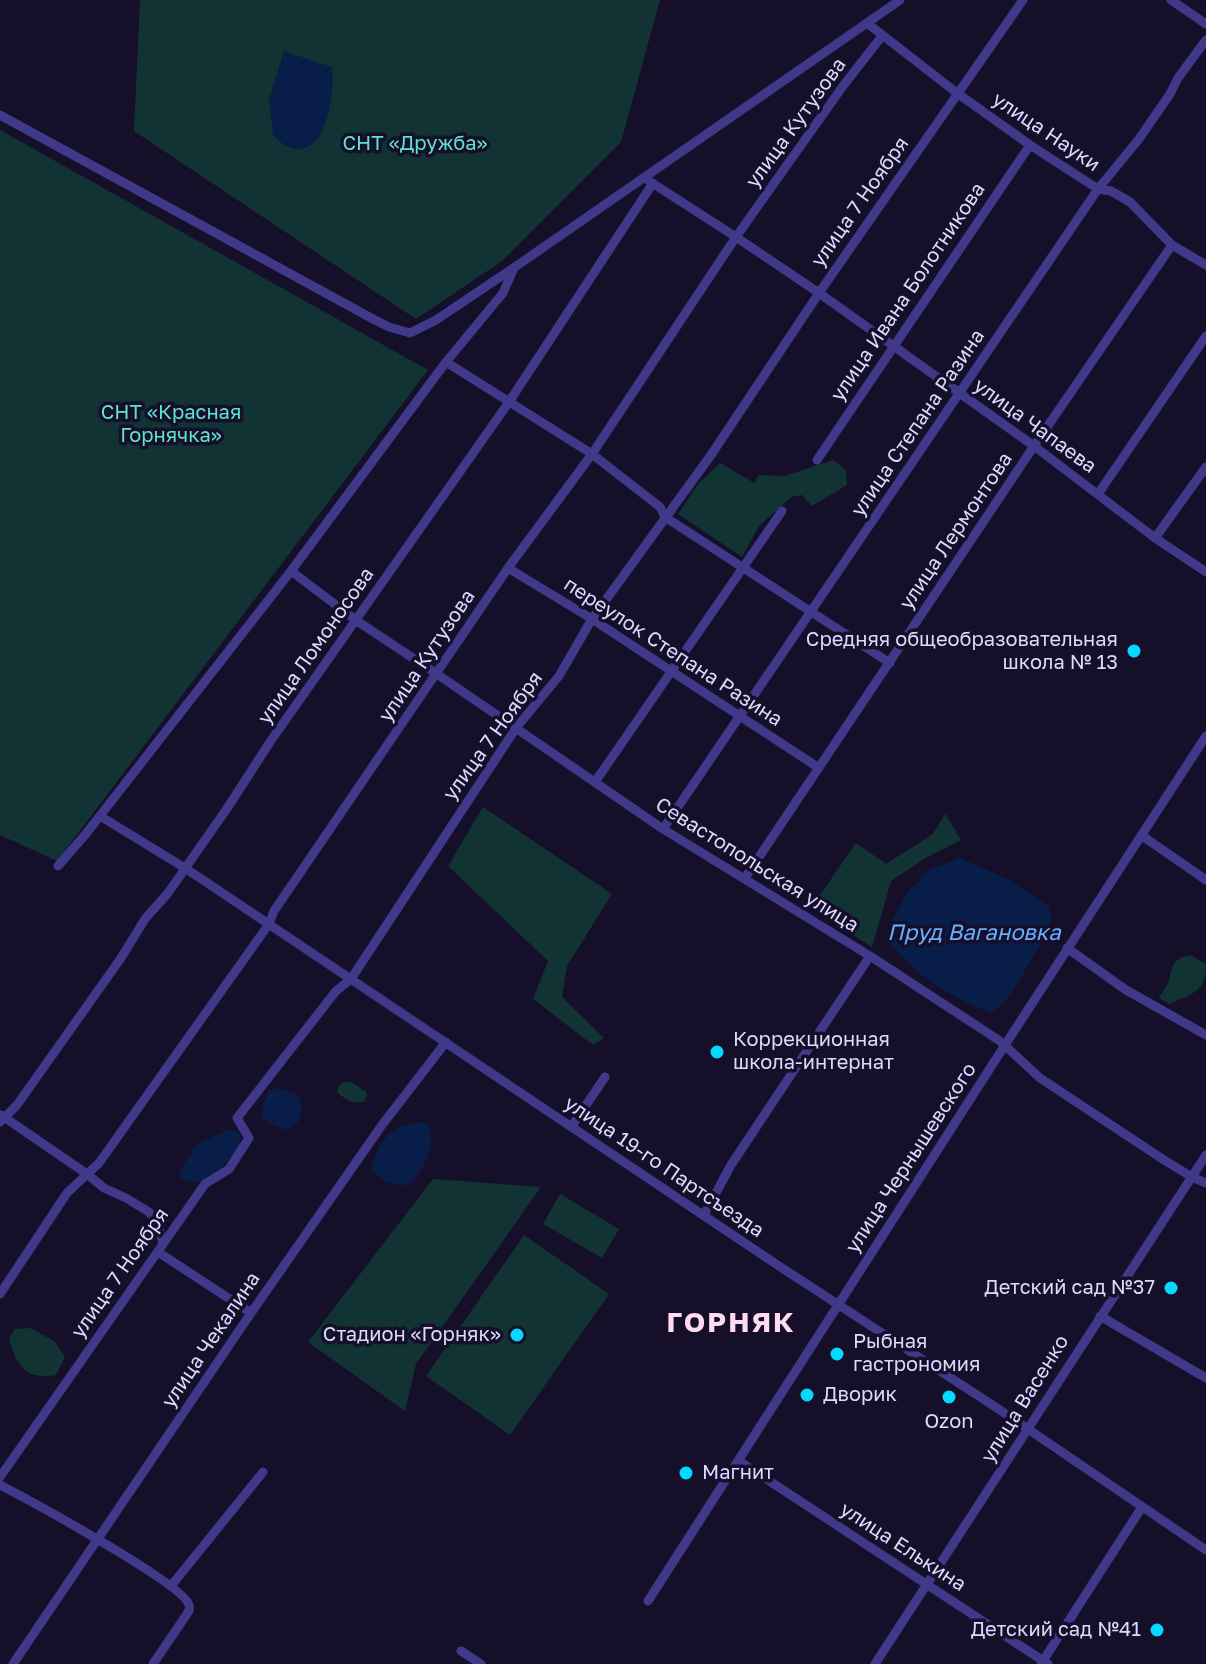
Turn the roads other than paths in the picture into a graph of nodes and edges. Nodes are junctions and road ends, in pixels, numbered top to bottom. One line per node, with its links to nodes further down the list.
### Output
1 (900, 0): 4 (street)
2 (1023, 0): 8 (street, улица 7 Ноября)
3 (1171, 0): 5 (street)
4 (867, 23): 6 (street, улица Науки); 11 (street)
5 (1206, 24)
6 (882, 36): 8 (street, улица Науки); 14 (street, улица Кутузова)
7 (1206, 40): 13 (street, улица Степана Разина)
8 (957, 93): 10 (street, улица Науки); 18 (street, улица 7 Ноября)
9 (0, 115): 17 (street)
10 (1030, 145): 13 (street, улица Науки); 20 (street, улица Ивана Болотникова)
11 (643, 178): 12 (street, улица Чапаева); 17 (street)
12 (653, 183): 14 (street, улица Чапаева); 23 (street, улица Ломоносова)
13 (1098, 189): 15 (street, улица Науки); 22 (street, улица Степана Разина)
14 (736, 237): 18 (street, улица Чапаева); 25 (street, улица Кутузова)
15 (1172, 245): 16 (street, улица Науки); 24 (street, улица Лермонтова)
16 (1206, 265)
17 (515, 267): 21 (street)
18 (819, 293): 20 (street, улица Чапаева); 30 (street, улица 7 Ноября)
19 (1206, 336): 28 (street)
20 (893, 347): 22 (street, улица Чапаева); 26 (street, улица Ивана Болотникова)
21 (446, 362): 23 (street); 34 (street)
22 (960, 394): 24 (street, улица Чапаева); 36 (street, улица Степана Разина)
23 (509, 402): 25 (street); 38 (street, улица Ломоносова)
24 (1034, 446): 28 (street, улица Чапаева); 39 (street, улица Лермонтова)
25 (592, 454): 30 (street); 33 (street, улица Кутузова)
26 (817, 460)
27 (1206, 467): 31 (street)
28 (1098, 494): 31 (street, улица Чапаева)
29 (782, 511): 32 (street)
30 (665, 517): 32 (street); 37 (street, улица 7 Ноября)
31 (1155, 538): 35 (street, улица Чапаева)
32 (743, 567): 36 (street); 40 (street)
33 (508, 568): 37 (street, переулок Степана Разина); 41 (street, улица Кутузова)
34 (291, 571): 38 (street, Севастопольская улица); 47 (street)
35 (1206, 572)
36 (811, 611): 39 (street); 42 (street, улица Степана Разина)
37 (592, 619): 40 (street, переулок Степана Разина); 43 (street, улица 7 Ноября)
38 (357, 621): 41 (street, Севастопольская улица); 51 (street, улица Ломоносова)
39 (890, 663): 45 (street, улица Лермонтова)
40 (670, 671): 42 (street, переулок Степана Разина); 46 (street)
41 (437, 674): 43 (street, Севастопольская улица); 54 (street, улица Кутузова)
42 (740, 716): 45 (street, переулок Степана Разина); 48 (street, улица Степана Разина)
43 (516, 728): 46 (street, Севастопольская улица); 57 (street, улица 7 Ноября)
44 (1204, 742): 49 (street, улица Чернышевского)
45 (819, 768): 52 (street, улица Лермонтова)
46 (595, 782): 48 (street, Севастопольская улица)
47 (100, 816): 50 (street); 51 (street, улица 19-го Партсъезда)
48 (663, 829): 52 (street, Севастопольская улица)
49 (1141, 835): 53 (street); 55 (street, улица Чернышевского)
50 (58, 866)
51 (185, 868): 54 (street, улица 19-го Партсъезда); 62 (street, улица Ломоносова)
52 (745, 878): 56 (street, Севастопольская улица)
53 (1206, 880)
54 (269, 924): 57 (street, улица 19-го Партсъезда); 65 (street, улица Кутузова)
55 (1067, 948): 58 (street); 60 (street, улица Чернышевского)
56 (870, 956): 60 (street, Севастопольская улица); 68 (street)
57 (351, 979): 59 (street, улица 19-го Партсъезда); 69 (street, улица 7 Ноября)
58 (1206, 1035)
59 (446, 1042): 63 (street, улица 19-го Партсъезда); 72 (street, улица Чекалина)
60 (1005, 1045): 66 (street, Севастопольская улица); 71 (street, улица Чернышевского)
61 (605, 1077): 63 (street)
62 (2, 1118): 65 (street)
63 (572, 1126): 68 (street, улица 19-го Партсъезда)
64 (1206, 1155): 66 (street, улица Васенко)
65 (87, 1174): 69 (street); 70 (street, улица Кутузова)
66 (1192, 1177): 67 (street, Севастопольская улица); 73 (street, улица Васенко)
67 (1206, 1183)
68 (704, 1215): 71 (street, улица 19-го Партсъезда)
69 (160, 1248): 72 (street); 78 (street, улица 7 Ноября)
70 (0, 1294)
71 (840, 1304): 75 (street, улица 19-го Партсъезда); 76 (street, улица Чернышевского)
72 (251, 1313): 81 (street, улица Чекалина)
73 (1100, 1316): 74 (street); 75 (street, улица Васенко)
74 (1206, 1378)
75 (1027, 1429): 80 (street, улица 19-го Партсъезда); 83 (street, улица Васенко)
76 (739, 1461): 83 (street, улица Елькина); 85 (street, улица Чернышевского)
77 (263, 1472): 84 (street)
78 (0, 1477)
79 (0, 1485): 81 (street)
80 (1142, 1507): 82 (street, улица 19-го Партсъезда); 87 (street)
81 (97, 1538): 84 (street); 88 (street, улица Чекалина)
82 (1206, 1550)
83 (927, 1585): 87 (street, улица Елькина); 91 (street, улица Васенко)
84 (171, 1586): 89 (street)
85 (648, 1601)
86 (461, 1651): 90 (street)
87 (1044, 1663)
88 (13, 1664)
89 (153, 1664)
90 (481, 1664)
91 (875, 1664)

